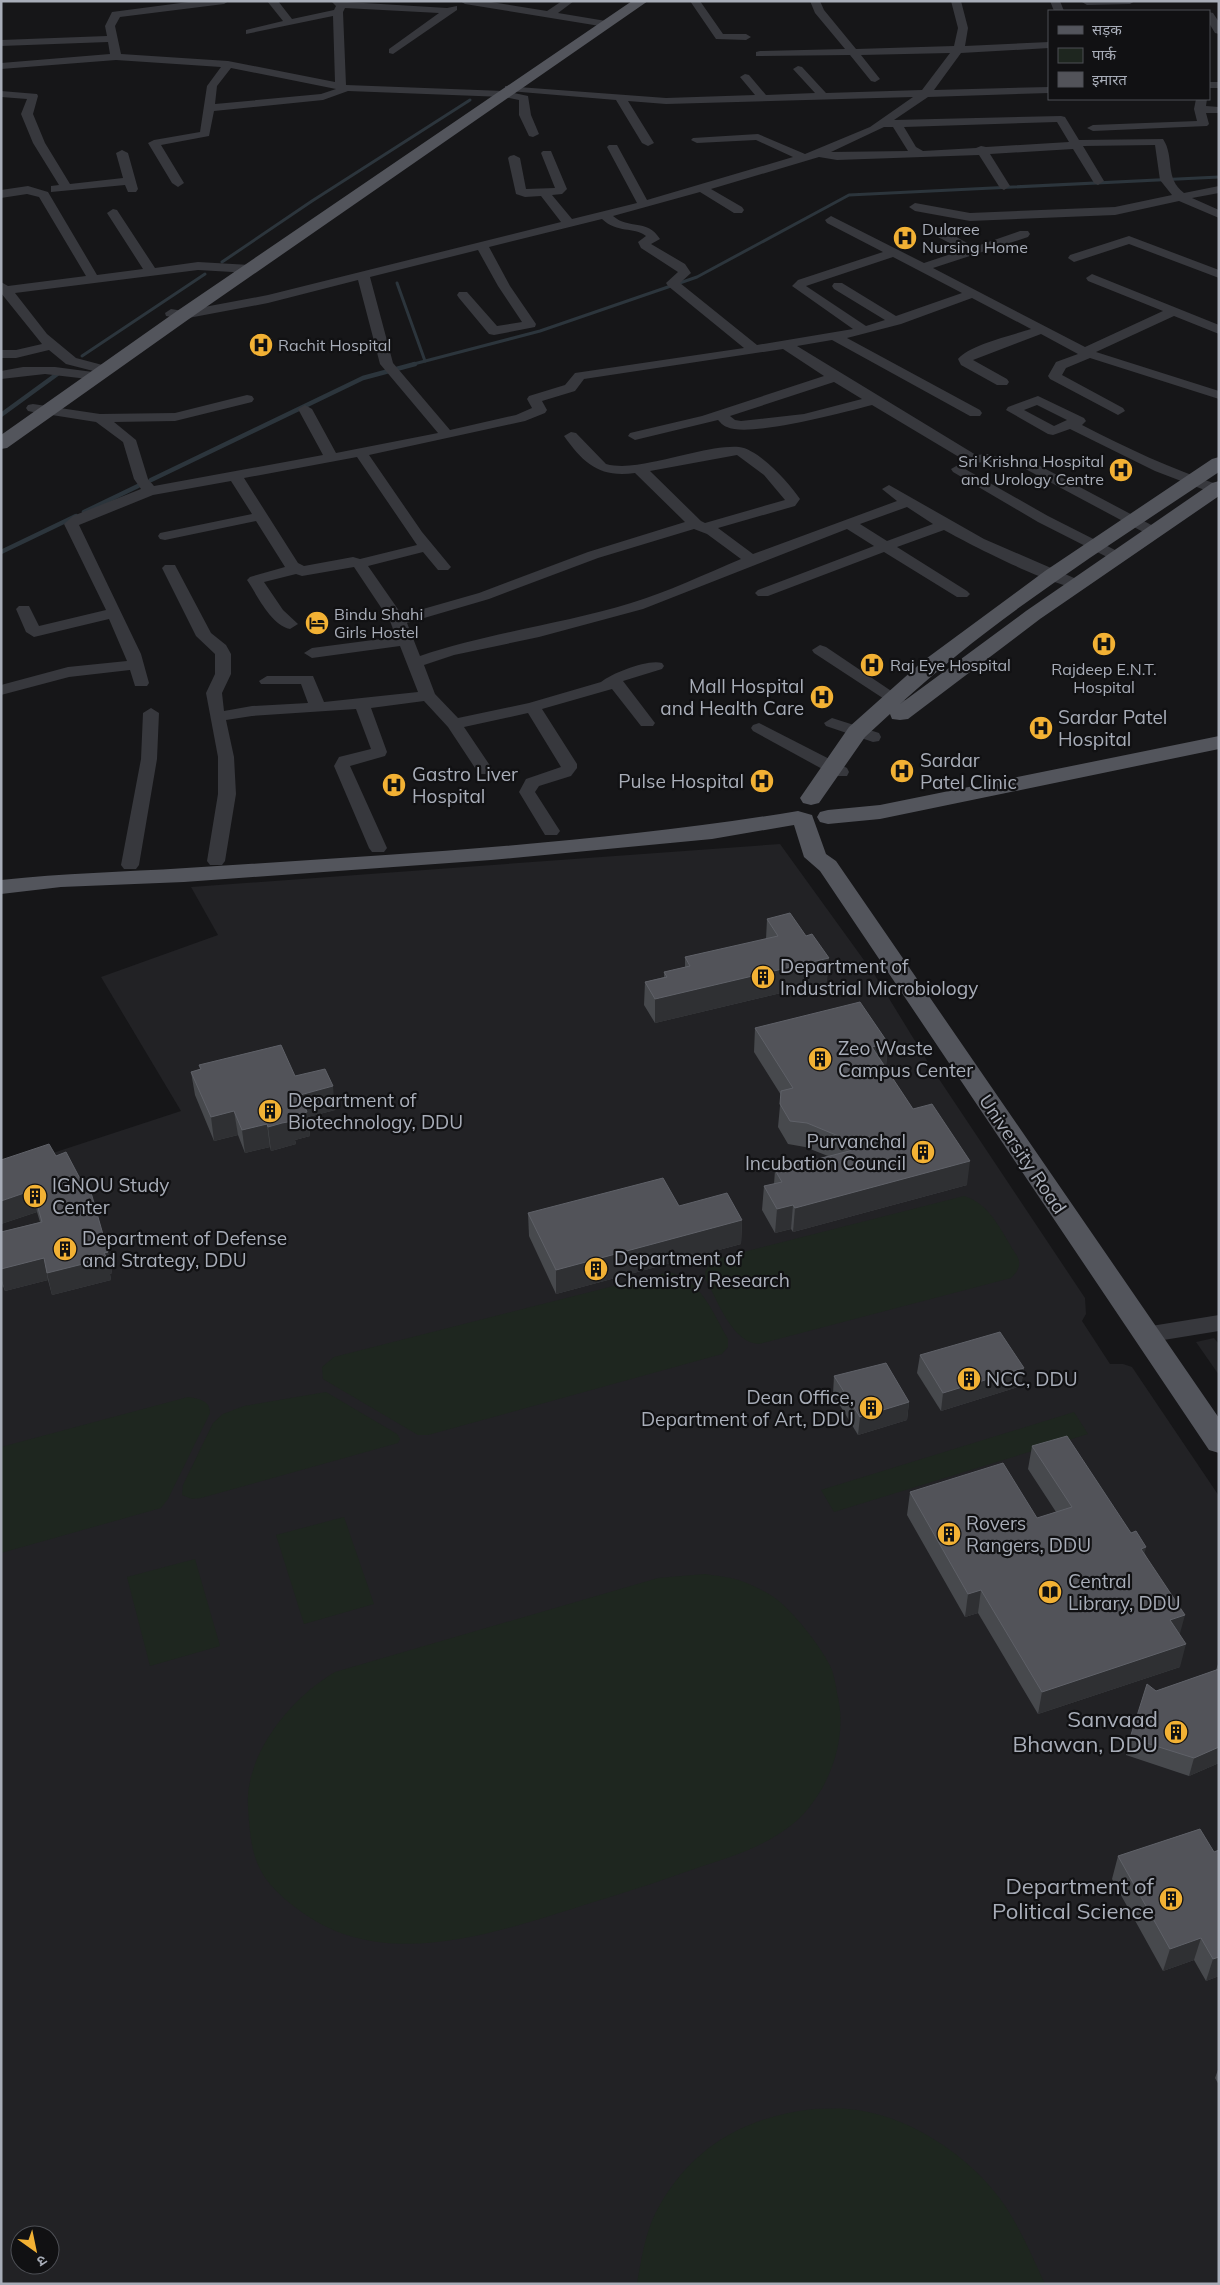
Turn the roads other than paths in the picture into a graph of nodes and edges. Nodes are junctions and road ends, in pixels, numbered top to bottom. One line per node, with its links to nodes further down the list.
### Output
1 (224, 1): 11 (street)
2 (272, 1): 18 (street)
3 (464, 1): 15 (street); 16 (street)
4 (569, 1): 16 (street)
5 (628, 1): 19 (main road)
6 (641, 1): 19 (main road)
7 (695, 1): 22 (street)
8 (815, 1): 28 (street)
9 (956, 1): 26 (street)
10 (1130, 1): 13 (street)
11 (208, 2): 23 (street)
12 (1087, 2): 13 (street)
13 (1110, 2)
14 (339, 6): 15 (street); 18 (street); 36 (street)
15 (450, 11): 27 (street)
16 (548, 15): 19 (street)
17 (1210, 16): 21 (street)
18 (290, 23): 20 (street)
19 (601, 23): 38 (main road)
20 (250, 32)
21 (1219, 33)
22 (746, 38)
23 (111, 39): 24 (street); 30 (street)
24 (1, 43)
25 (1048, 45): 26 (street)
26 (958, 50): 28 (street); 40 (street)
27 (392, 51)
28 (853, 52): 29 (street); 35 (street)
29 (760, 54)
30 (116, 57): 31 (street); 32 (street)
31 (228, 64): 36 (street); 46 (street)
32 (1, 66)
33 (798, 69): 41 (street)
34 (745, 77): 43 (street)
35 (876, 78)
36 (344, 88): 38 (street); 46 (street)
37 (1048, 90): 40 (street)
38 (504, 91): 42 (street); 51 (street); 88 (main road)
39 (2, 94): 45 (street); 66 (street)
40 (925, 94): 41 (street); 48 (street)
41 (823, 96): 43 (street)
42 (620, 97): 43 (street); 53 (street)
43 (762, 98)
44 (1201, 104): 47 (street); 50 (street)
45 (2, 107)
46 (208, 108): 64 (street)
47 (1219, 110)
48 (881, 124): 49 (street); 60 (street)
49 (897, 124): 54 (street); 57 (street)
50 (1093, 128)
51 (533, 134)
52 (697, 140): 62 (street)
53 (648, 143)
54 (1078, 144): 56 (street); 63 (street); 72 (street)
55 (613, 147): 73 (street)
56 (981, 149): 57 (street); 65 (street)
57 (916, 152): 60 (street)
58 (122, 153): 66 (street)
59 (547, 153): 70 (street)
60 (820, 153): 62 (street)
61 (514, 158): 70 (street)
62 (804, 158): 67 (street)
63 (1098, 181)
64 (178, 183)
65 (1004, 186)
66 (67, 188): 69 (street)
67 (703, 189): 73 (street); 75 (street)
68 (1219, 189): 72 (street)
69 (36, 191): 71 (street); 92 (street)
70 (544, 192): 80 (street)
71 (1, 194)
72 (1182, 197): 74 (street); 77 (street)
73 (644, 205): 78 (street)
74 (915, 207)
75 (738, 210)
76 (114, 213): 89 (street)
77 (1219, 214)
78 (604, 215): 80 (street); 107 (street)
79 (831, 220): 85 (street)
80 (568, 224): 83 (street)
81 (942, 234): 84 (street)
82 (1024, 234): 84 (street)
83 (482, 246): 91 (street); 97 (street)
84 (973, 251): 87 (street)
85 (892, 253): 87 (street); 103 (street)
86 (1074, 258): 90 (street)
87 (922, 268): 96 (street)
88 (243, 269): 89 (street); 99 (main road)
89 (151, 272): 92 (street)
90 (1219, 274)
91 (363, 275): 99 (street); 127 (street)
92 (93, 278): 95 (street)
93 (1092, 278): 98 (street)
94 (838, 286): 100 (street)
95 (4, 288): 106 (street)
96 (975, 293): 100 (street); 101 (street)
97 (463, 295)
98 (1174, 312): 102 (street); 108 (street)
99 (177, 314): 110 (main road)
100 (896, 321): 103 (street)
101 (1043, 329): 108 (street); 113 (street)
102 (1219, 330)
103 (864, 331): 104 (street)
104 (834, 336): 105 (street); 122 (street)
105 (786, 344): 107 (street); 112 (street)
106 (52, 345): 109 (street); 110 (street)
107 (755, 350): 127 (street)
108 (1087, 353): 114 (street); 115 (street)
109 (1, 354)
110 (93, 372): 111 (street); 120 (main road)
111 (1, 375)
112 (835, 377): 117 (street); 123 (street)
113 (1002, 382)
114 (1072, 387): 118 (street); 121 (street)
115 (1219, 395)
116 (247, 400): 124 (street)
117 (874, 400): 123 (street); 143 (street)
118 (1038, 400): 125 (street); 125 (street)
119 (305, 408): 132 (street)
120 (41, 409): 124 (street); 126 (main road); 130 (main road)
121 (1118, 410)
122 (975, 413)
123 (719, 414): 129 (street)
124 (100, 418): 140 (street)
125 (1070, 424): 137 (street)
126 (1, 430)
127 (448, 435): 131 (street)
128 (571, 436): 134 (street)
129 (635, 436)
130 (1, 444)
131 (361, 452): 132 (street); 149 (street)
132 (332, 458): 136 (street)
133 (1219, 463): 137 (main road)
134 (639, 468): 146 (street); 146 (street)
135 (958, 469): 151 (street)
136 (235, 476): 140 (street); 142 (street)
137 (1191, 481): 138 (street); 143 (main road)
138 (1217, 488): 147 (main road)
139 (889, 489): 141 (street)
140 (150, 491): 163 (street)
141 (908, 502): 144 (street); 145 (street)
142 (261, 516): 148 (street); 157 (street)
143 (1132, 522): 147 (street); 151 (main road)
144 (849, 524): 150 (street); 153 (street)
145 (945, 524): 150 (street); 158 (street)
146 (699, 526): 153 (street); 164 (street)
147 (1152, 531): 152 (main road)
148 (165, 536)
149 (426, 547): 154 (street); 155 (street)
150 (886, 547): 160 (street); 161 (street)
151 (1096, 547): 152 (street); 158 (main road)
152 (1116, 556): 159 (main road)
153 (752, 560): 169 (street)
154 (360, 564): 157 (street); 164 (street)
155 (443, 567)
156 (170, 568): 182 (street)
157 (296, 569): 165 (street)
158 (1052, 575): 159 (street); 177 (main road)
159 (1076, 584): 177 (main road)
160 (762, 593)
161 (962, 594)
162 (24, 609): 163 (street)
163 (114, 613): 170 (street)
164 (398, 621): 166 (street)
165 (290, 624)
166 (406, 640): 168 (street); 169 (street)
167 (820, 650): 177 (street)
168 (312, 653)
169 (415, 663): 176 (street)
170 (136, 665): 174 (street); 175 (street)
171 (656, 666): 172 (street)
172 (614, 681): 179 (street); 183 (street)
173 (267, 682): 180 (street)
174 (141, 683)
175 (1, 690)
176 (428, 696): 178 (street); 185 (street)
177 (901, 703): 188 (main road)
178 (362, 704): 180 (street); 194 (street)
179 (532, 707): 185 (street); 193 (street)
180 (318, 708): 182 (street)
181 (151, 713): 196 (street)
182 (217, 717): 195 (street)
183 (647, 723)
184 (832, 723): 188 (street)
185 (454, 724): 190 (street)
186 (759, 728): 191 (street)
187 (1219, 732): 192 (main road)
188 (865, 735): 191 (main road)
189 (1219, 742): 192 (main road)
190 (485, 770)
191 (836, 770): 192 (main road)
192 (813, 811): 193 (main road); 198 (main road); 200 (main road, University Road)
193 (552, 831): 194 (main road)
194 (378, 848): 195 (main road)
195 (216, 861): 196 (main road)
196 (130, 865): 197 (main road)
197 (1, 875)
198 (1, 887)
199 (1219, 1323): 200 (street)
200 (1145, 1335): 201 (main road, University Road)
201 (1219, 1442)

